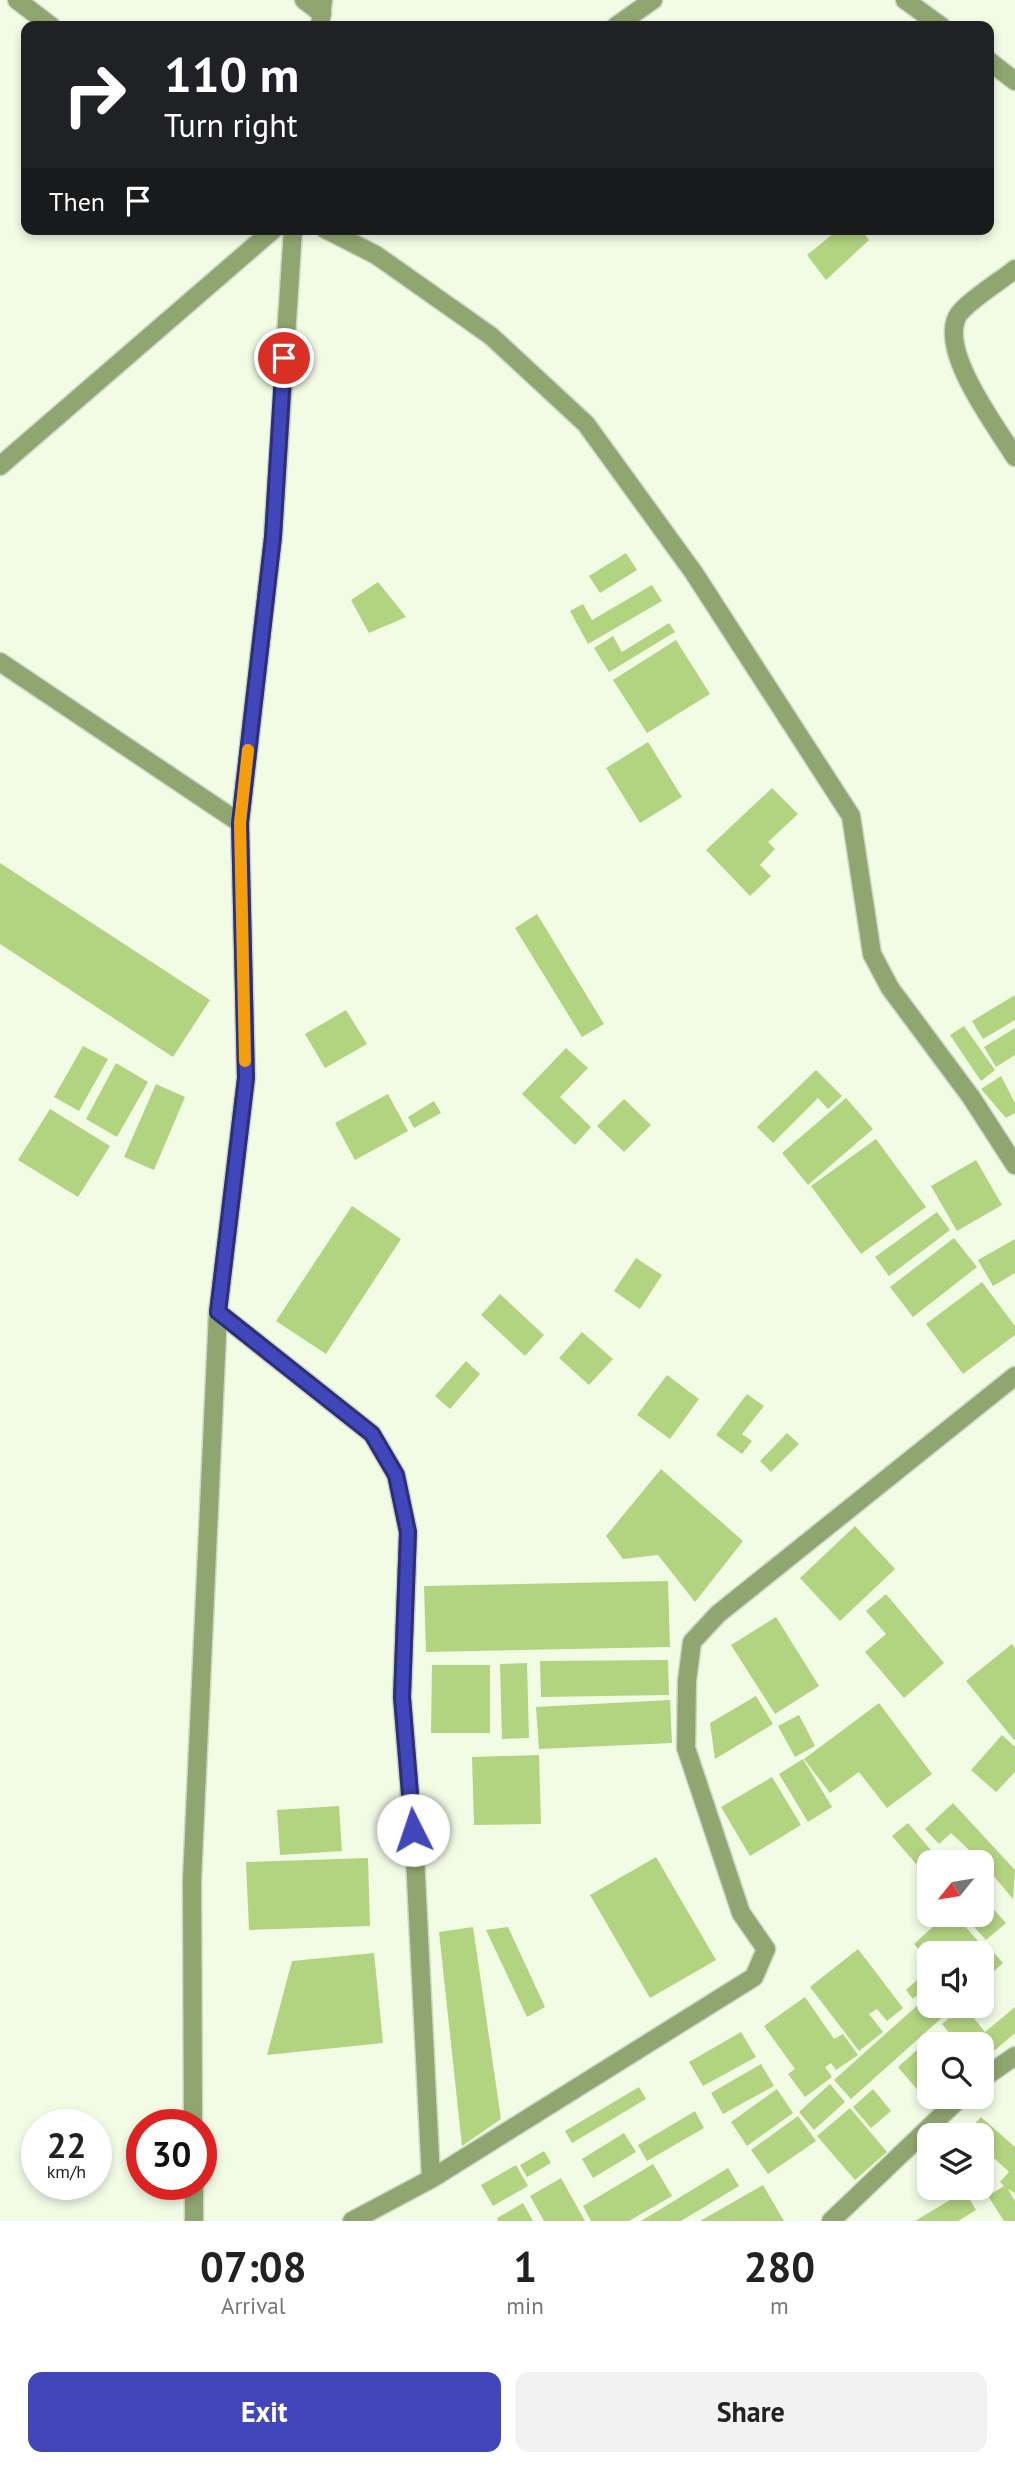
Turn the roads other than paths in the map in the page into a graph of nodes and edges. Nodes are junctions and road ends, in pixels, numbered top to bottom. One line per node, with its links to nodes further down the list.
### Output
1 (17, 0): 6 (street)
2 (304, 0): 5 (street)
3 (653, 0): 7 (street)
4 (905, 0): 8 (street)
5 (322, 13)
6 (44, 21)
7 (623, 21)
8 (934, 21)
9 (994, 65): 10 (street)
10 (1015, 80)
11 (267, 235): 16 (street)
12 (293, 235): 18 (street)
13 (337, 235): 19 (street)
14 (1015, 269): 15 (street)
15 (1015, 457)
16 (0, 466)
17 (0, 662): 18 (street)
18 (240, 823): 20 (street)
19 (1015, 1165)
20 (218, 1312): 24 (street); 26 (street)
21 (1015, 1376): 26 (street)
22 (1015, 2056): 23 (street)
23 (994, 2071)
24 (193, 2109)
25 (948, 2109): 30 (street)
26 (431, 2179): 29 (street)
27 (194, 2200): 28 (street)
28 (194, 2221)
29 (352, 2221)
30 (831, 2221)

